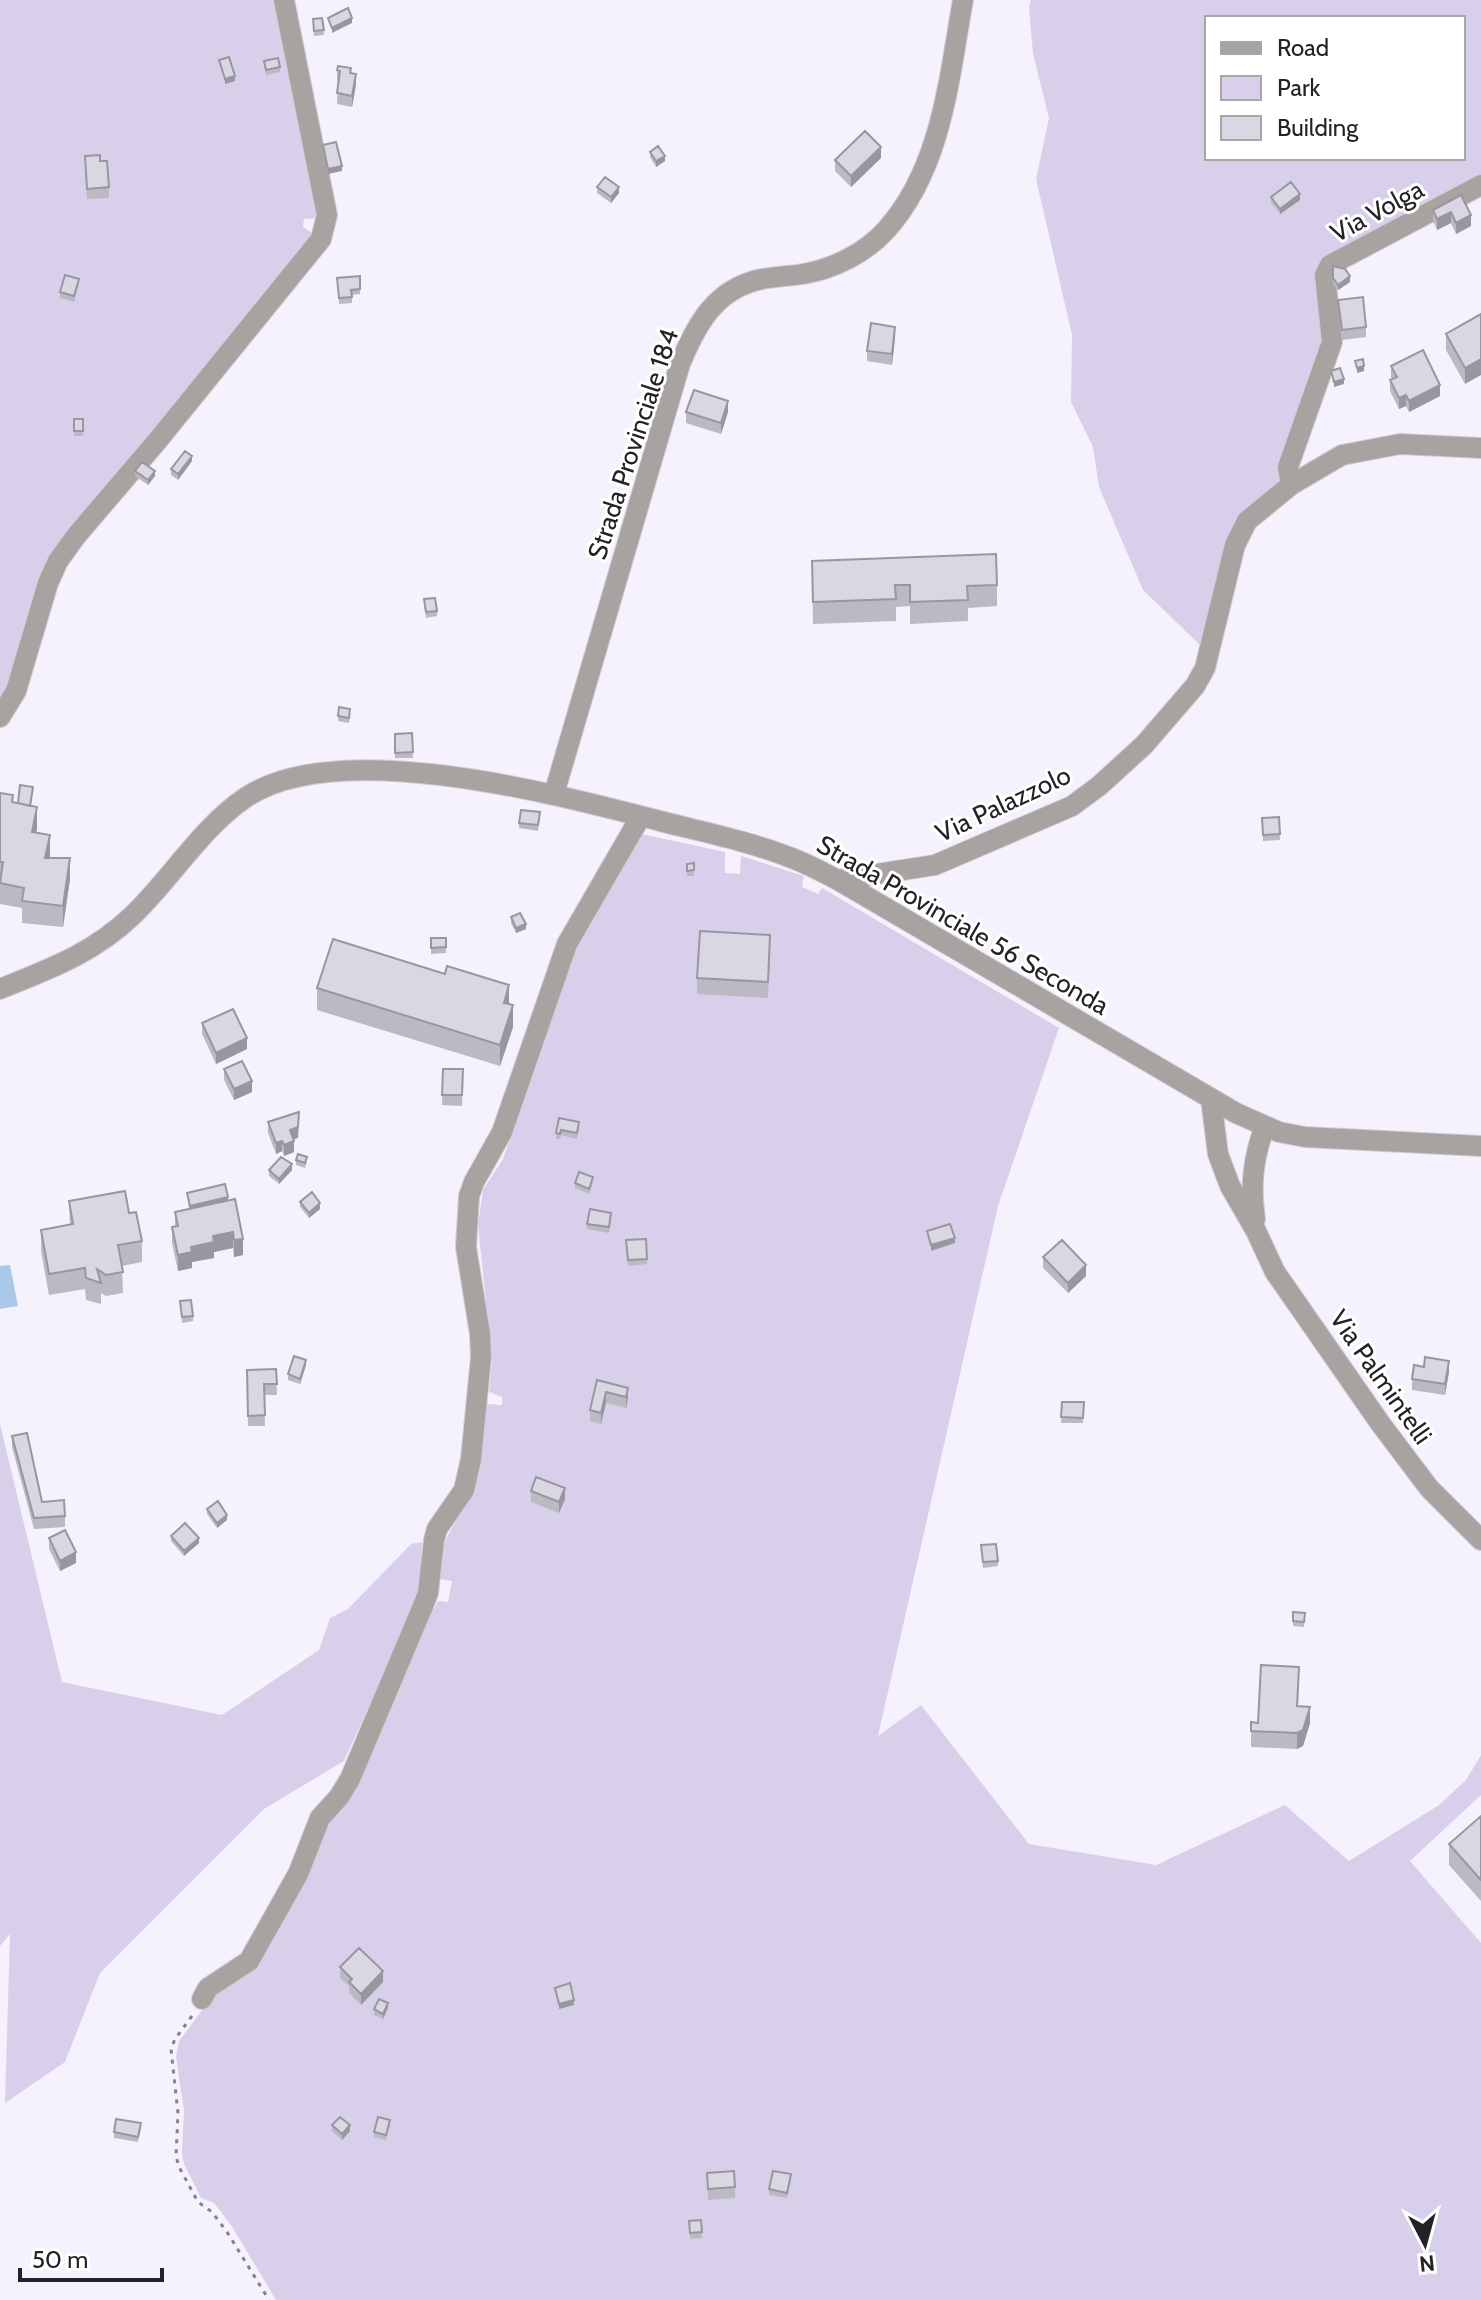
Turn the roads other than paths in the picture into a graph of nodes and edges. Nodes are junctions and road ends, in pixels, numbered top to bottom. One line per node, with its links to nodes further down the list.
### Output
1 (284, 0): 6 (street)
2 (963, 0): 7 (street, Strada Provinciale 184)
3 (1481, 185): 5 (street, Via Volga)
4 (1481, 448): 5 (street, Via Palazzolo)
5 (1291, 485): 9 (street, Via Palazzolo)
6 (0, 717)
7 (554, 794): 8 (street, Strada Provinciale 56 Seconda); 10 (street, Strada Provinciale 56 Seconda)
8 (641, 816): 9 (street, Strada Provinciale 56 Seconda); 16 (street)
9 (838, 880): 11 (street, Strada Provinciale 56 Seconda)
10 (0, 989)
11 (1211, 1099): 12 (street, Strada Provinciale 56 Seconda); 14 (street)
12 (1265, 1126): 13 (street, Strada Provinciale 56 Seconda); 14 (street)
13 (1481, 1146)
14 (1256, 1231): 15 (street, Via Palmintelli)
15 (1481, 1540)
16 (202, 1999)

